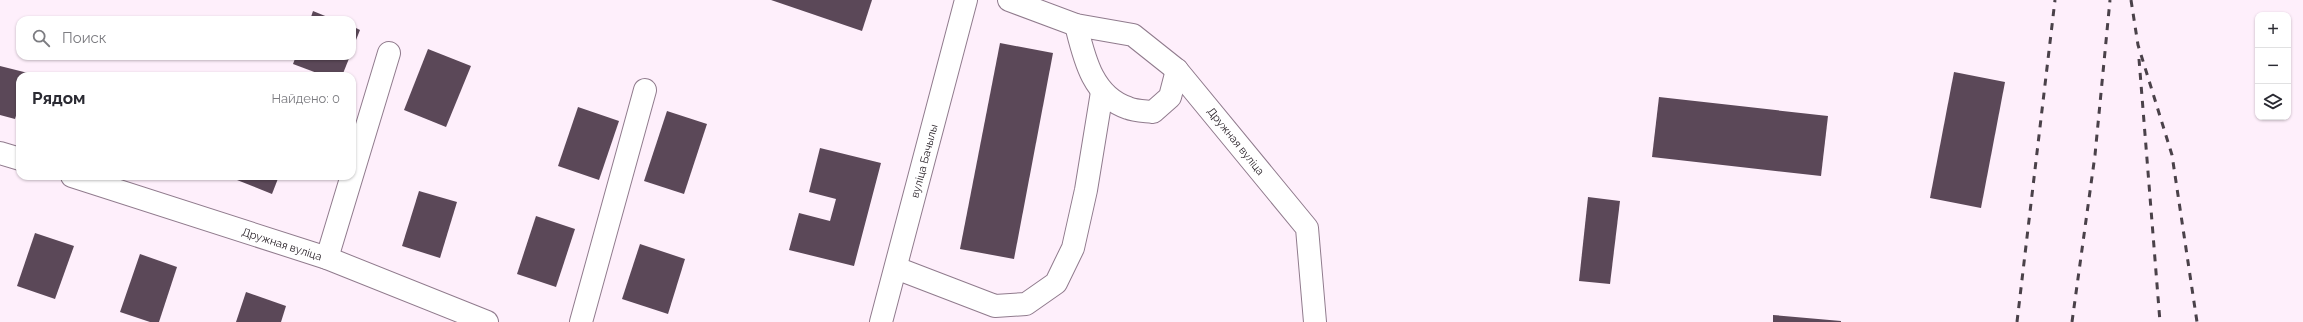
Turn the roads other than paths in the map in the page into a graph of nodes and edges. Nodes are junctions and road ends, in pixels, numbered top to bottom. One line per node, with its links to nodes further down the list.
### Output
1 (966, 0): 14 (street, вуліца Бачылы)
2 (1009, 0): 3 (street, Дружная вуліца)
3 (1076, 25): 5 (street, Дружная вуліца); 7 (street)
4 (390, 53): 10 (street)
5 (1177, 70): 7 (street); 18 (street, Дружная вуліца)
6 (645, 90): 16 (street)
7 (1102, 92): 14 (street)
8 (0, 153): 9 (street)
9 (16, 158)
10 (356, 164)
11 (84, 180): 13 (street, Дружная вуліца)
12 (351, 180): 13 (street)
13 (327, 258): 15 (street, Дружная вуліца)
14 (896, 268): 17 (street, вуліца Бачылы)
15 (487, 322)
16 (581, 322)
17 (881, 322)
18 (1315, 322)

